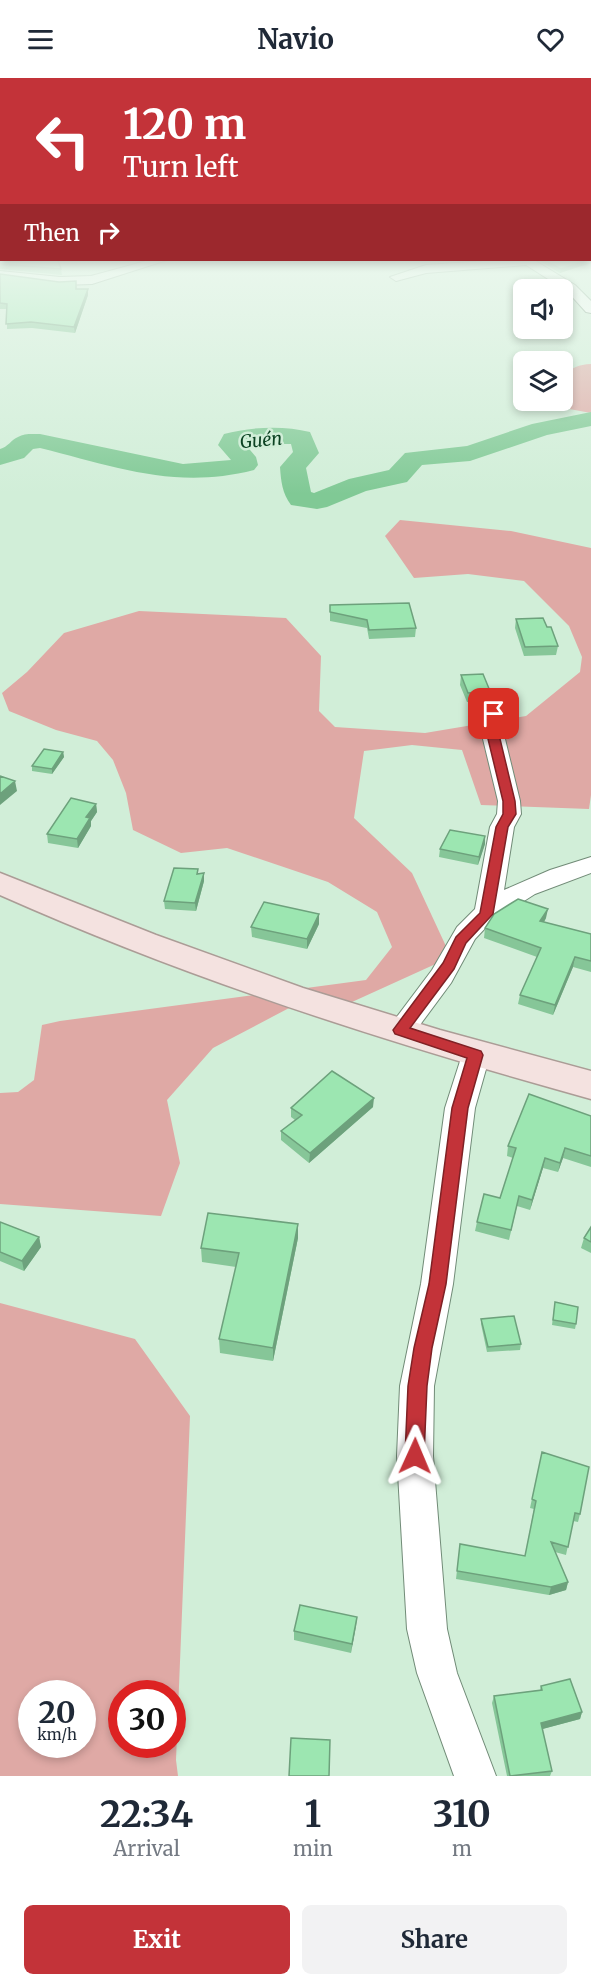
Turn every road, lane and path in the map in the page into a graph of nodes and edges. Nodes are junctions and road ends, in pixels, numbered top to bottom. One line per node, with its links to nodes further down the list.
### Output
1 (494, 714): 4 (street)
2 (591, 865): 4 (street)
3 (0, 883): 5 (main road)
4 (487, 914): 5 (street)
5 (400, 1030): 6 (main road)
6 (476, 1055): 7 (main road); 8 (street)
7 (591, 1085)
8 (475, 1776)

